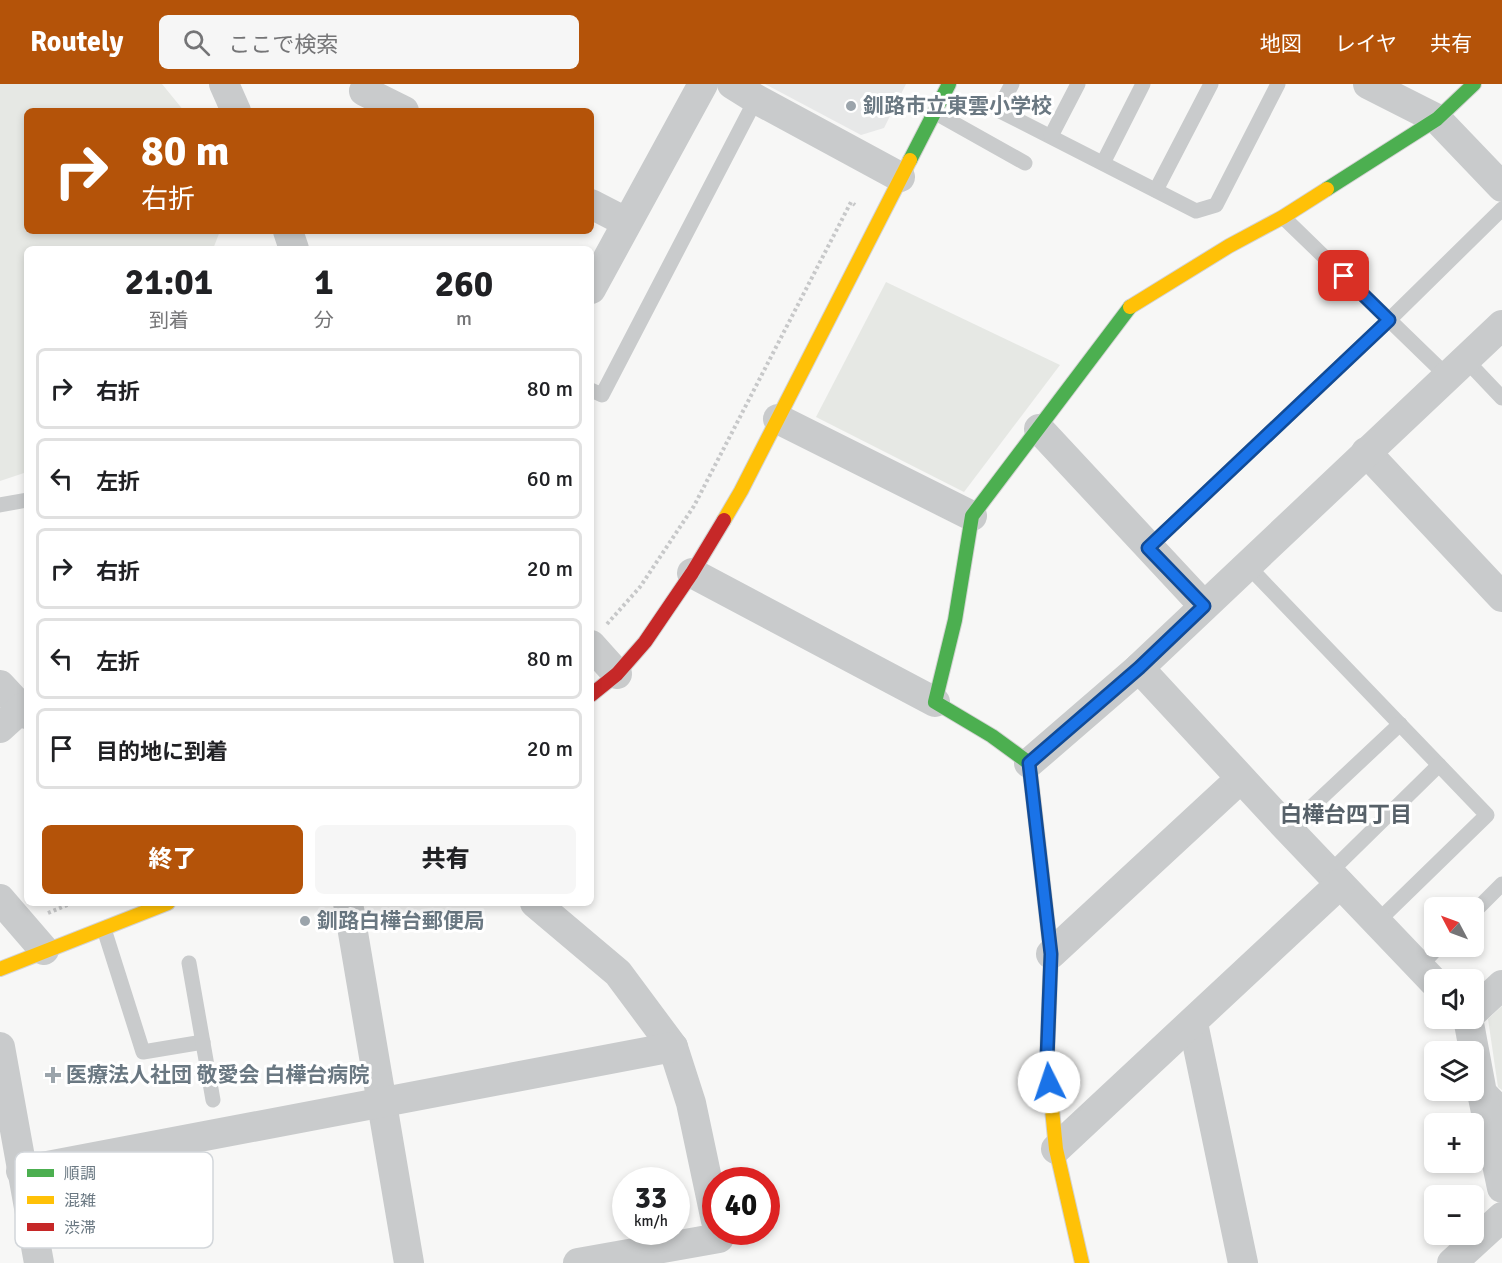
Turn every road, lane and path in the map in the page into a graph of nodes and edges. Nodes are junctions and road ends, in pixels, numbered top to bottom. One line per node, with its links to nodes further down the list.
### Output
1 (224, 84): 13 (street)
2 (702, 84): 27 (street)
3 (949, 84): 15 (street)
4 (1012, 84): 17 (lane)
5 (1078, 84): 17 (lane)
6 (1143, 84): 19 (lane)
7 (1211, 84): 22 (lane)
8 (1278, 84): 22 (lane)
9 (1368, 84): 16 (street)
10 (1474, 84): 16 (street)
11 (744, 92): 20 (street); 32 (lane)
12 (362, 95): 14 (street)
13 (235, 108)
14 (396, 108)
15 (934, 112): 18 (lane); 20 (street)
16 (1437, 120): 21 (street); 25 (street)
17 (1051, 136): 19 (lane)
18 (1025, 163)
19 (1103, 163): 22 (lane)
20 (900, 177): 26 (street)
21 (1502, 186)
22 (1156, 190)
23 (594, 206): 27 (street)
24 (1502, 209): 29 (lane)
25 (1283, 217): 29 (lane); 35 (street)
26 (879, 220): 34 (street); 45 (path)
27 (626, 222): 28 (street)
28 (594, 283)
29 (1389, 320): 31 (lane); 40 (lane)
30 (1502, 324): 31 (street)
31 (1456, 367): 33 (lane); 36 (street)
32 (594, 391)
33 (1502, 398)
34 (778, 419): 39 (street); 42 (street)
35 (1039, 429): 39 (street); 40 (street)
36 (1366, 452): 41 (street); 43 (street)
37 (24, 501): 38 (lane)
38 (0, 505)
39 (972, 516): 50 (street)
40 (1148, 548): 44 (street)
41 (1247, 565): 44 (street); 52 (lane)
42 (692, 573): 47 (street); 50 (street)
43 (1502, 597)
44 (1204, 606): 46 (street)
45 (598, 636): 47 (street)
46 (1139, 668): 54 (street); 56 (street)
47 (618, 674): 49 (street)
48 (0, 685): 51 (street)
49 (594, 693)
50 (935, 702): 54 (street)
51 (24, 711): 53 (street)
52 (1400, 724): 55 (lane); 57 (lane)
53 (0, 729)
54 (1029, 763): 68 (street)
55 (1439, 765): 58 (lane); 65 (lane)
56 (1240, 778): 57 (street); 68 (street)
57 (1288, 829): 58 (street)
58 (1335, 879): 65 (street); 74 (street)
59 (1502, 884): 61 (lane)
60 (0, 900): 67 (street)
61 (1484, 902)
62 (161, 906): 66 (street)
63 (348, 906): 80 (street)
64 (539, 906): 78 (street)
65 (1377, 922): 70 (street)
66 (104, 929): 67 (street); 76 (lane)
67 (44, 950): 71 (street)
68 (1051, 954): 82 (street)
69 (189, 963): 76 (lane)
70 (1431, 965)
71 (0, 969)
72 (1502, 985): 73 (street)
73 (1484, 1002)
74 (1193, 1023): 82 (street); 94 (street)
75 (1471, 1029): 81 (street)
76 (203, 1042): 79 (lane)
77 (0, 1047): 83 (street)
78 (673, 1047): 80 (street); 85 (street)
79 (213, 1100)
80 (380, 1103): 84 (street); 91 (street)
81 (1492, 1104): 86 (street)
82 (1056, 1149): 93 (street)
83 (18, 1152)
84 (121, 1152)
85 (704, 1167)
86 (1502, 1188)
87 (1502, 1217): 95 (street)
88 (702, 1241): 92 (street)
89 (36, 1248): 90 (street)
90 (39, 1263)
91 (409, 1263)
92 (578, 1263)
93 (1082, 1263)
94 (1242, 1263)
95 (1452, 1263)

